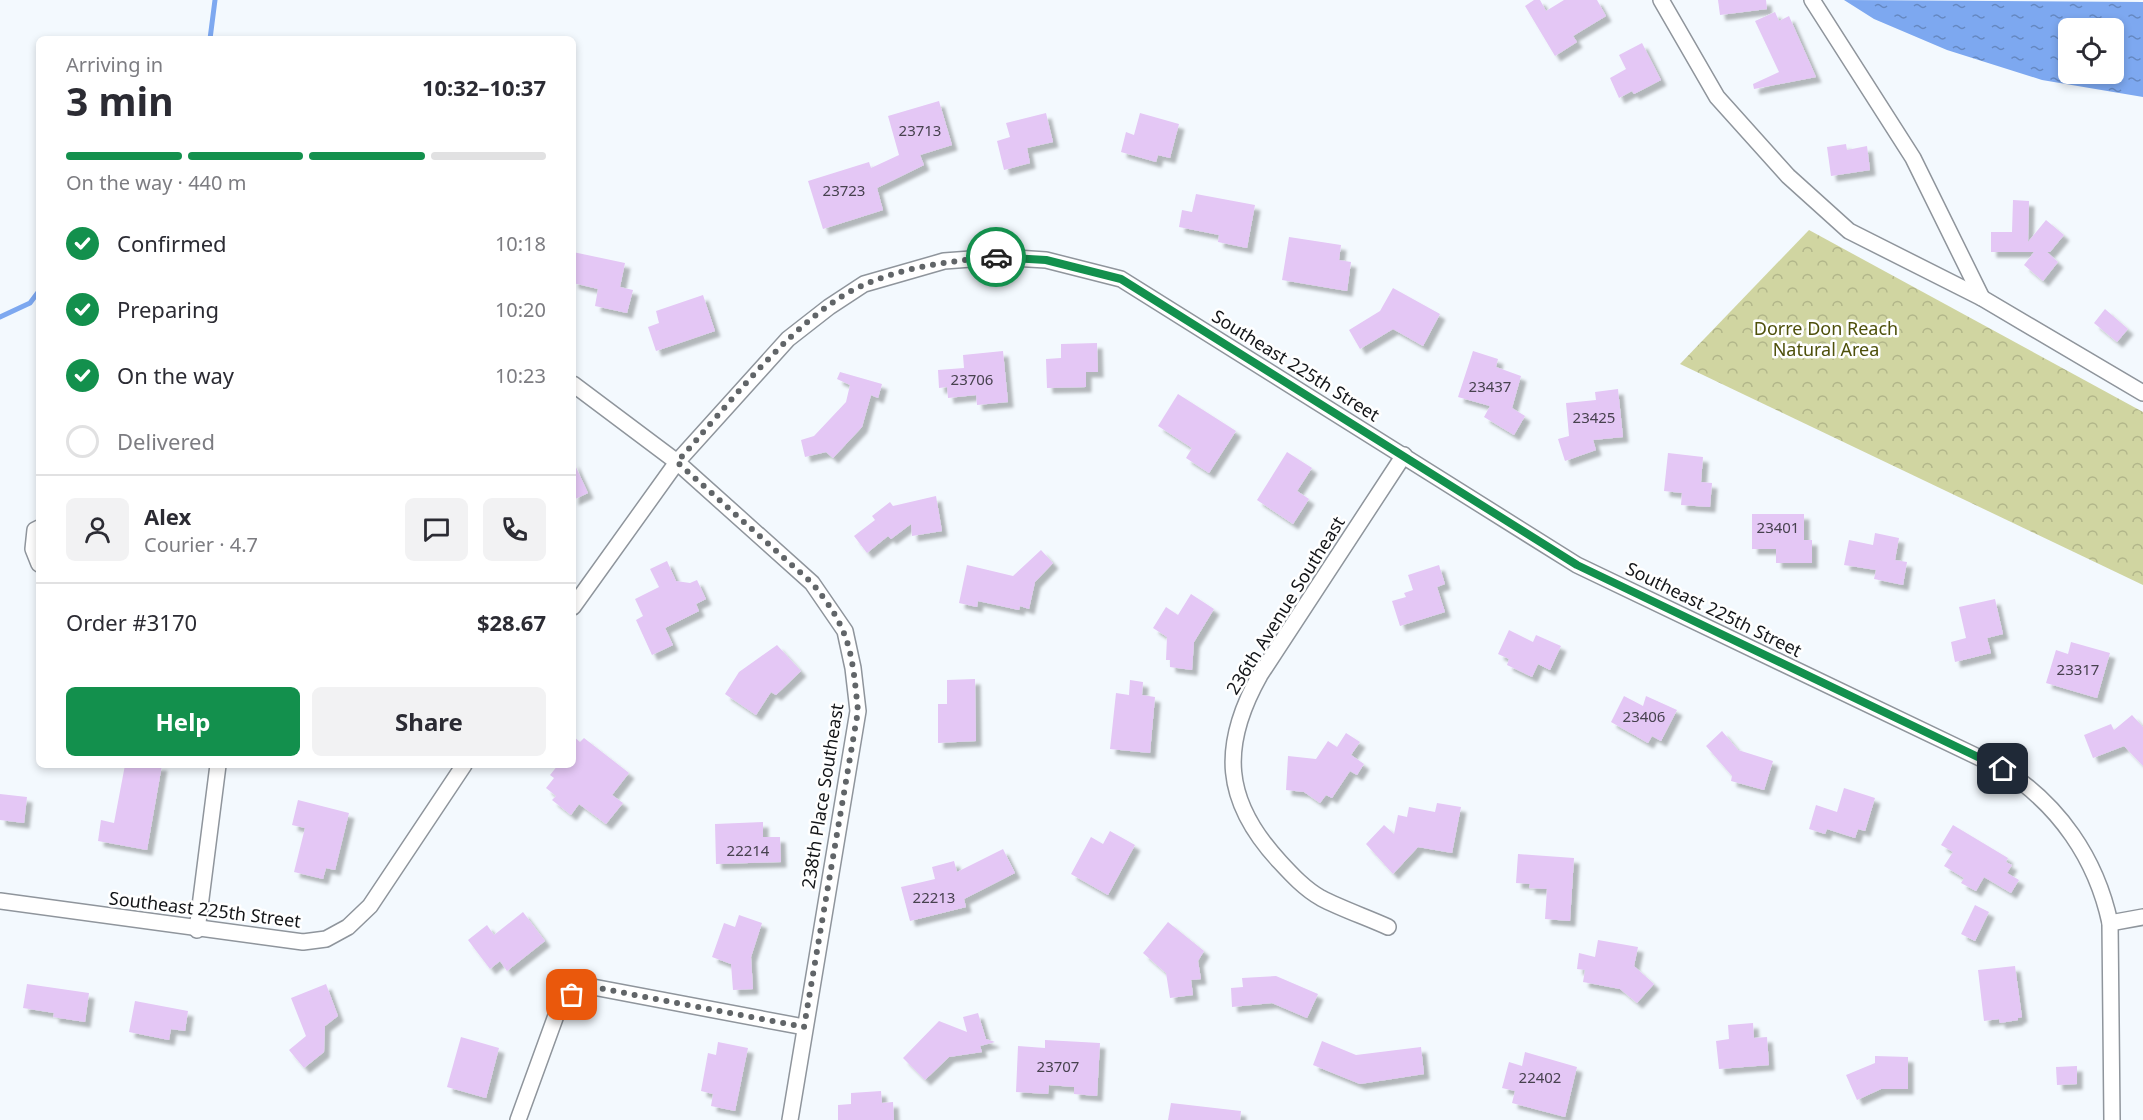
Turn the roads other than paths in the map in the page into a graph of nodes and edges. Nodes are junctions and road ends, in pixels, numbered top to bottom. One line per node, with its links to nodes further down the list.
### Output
1 (1661, 0): 3 (street)
2 (1812, 0): 3 (street)
3 (1982, 298): 5 (street)
4 (576, 386): 7 (street, 238th Place Southeast)
5 (2143, 393)
6 (1404, 455): 7 (street, Southeast 225th Street); 15 (street, Southeast 225th Street); 16 (street, 236th Avenue Southeast)
7 (677, 462): 10 (street, Southeast 225th Street); 18 (street, 238th Place Southeast)
8 (36, 530): 9 (street)
9 (36, 556)
10 (576, 603)
11 (218, 768): 17 (street)
12 (462, 768): 17 (street, Southeast 225th Street)
13 (0, 901): 17 (street, Southeast 225th Street)
14 (2143, 917): 15 (street)
15 (2110, 922): 21 (street, Southeast 225th Street)
16 (1388, 927)
17 (197, 930)
18 (804, 1027): 19 (street); 20 (street, 238th Place Southeast)
19 (518, 1120)
20 (790, 1120)
21 (2112, 1120)

